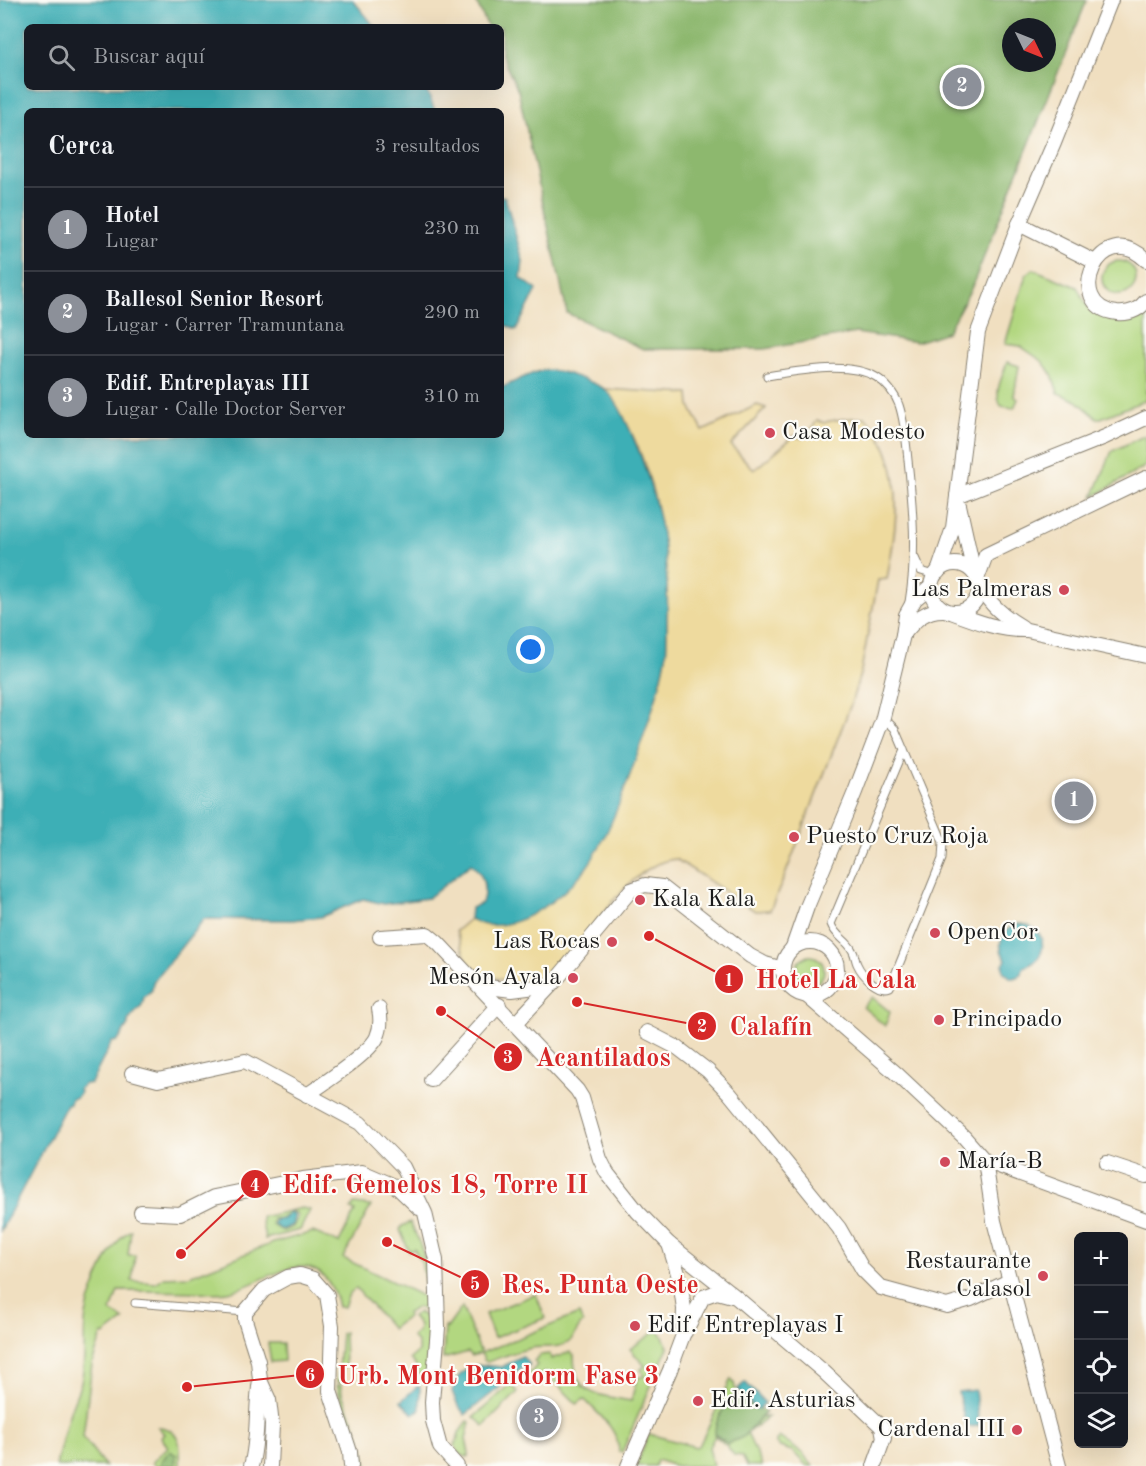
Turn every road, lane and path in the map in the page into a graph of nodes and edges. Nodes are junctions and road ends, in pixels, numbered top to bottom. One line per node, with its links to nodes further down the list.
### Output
1 (1111, 0): 2 (street)
2 (1019, 224): 4 (street); 9 (street)
3 (1146, 259): 4 (street)
4 (1095, 262): 5 (street)
5 (1146, 301)
6 (767, 376): 10 (lane)
7 (1146, 418): 9 (street)
8 (1146, 478): 12 (street)
9 (957, 496): 11 (street); 12 (street)
10 (912, 550): 11 (lane); 13 (lane)
11 (935, 578): 12 (street); 13 (street); 14 (street)
12 (977, 579): 14 (street); 16 (street)
13 (908, 608): 15 (street)
14 (948, 611): 15 (street); 16 (street)
15 (906, 630): 18 (street)
16 (1027, 630): 17 (street)
17 (1146, 656)
18 (882, 721): 19 (lane); 20 (street)
19 (904, 750): 19 (lane)
20 (807, 906): 22 (street); 23 (street)
21 (380, 937): 26 (street)
22 (818, 943): 23 (street); 27 (street)
23 (793, 947): 24 (street)
24 (783, 969): 25 (street); 28 (street)
25 (551, 985): 26 (street); 31 (street)
26 (480, 986): 29 (street)
27 (828, 995): 28 (street); 32 (street)
28 (807, 996): 32 (street)
29 (499, 1005): 31 (street); 35 (street)
30 (380, 1009): 36 (street)
31 (516, 1023): 43 (street)
32 (837, 1023): 37 (street)
33 (647, 1032): 44 (street)
34 (132, 1073): 36 (street)
35 (431, 1080)
36 (307, 1095): 41 (street)
37 (985, 1161): 42 (street); 44 (street)
38 (1107, 1163): 39 (street)
39 (1146, 1176)
40 (141, 1212): 41 (street)
41 (425, 1213): 53 (street)
42 (1146, 1220)
43 (669, 1244): 45 (street); 48 (street)
44 (1009, 1281): 56 (street)
45 (737, 1298): 48 (street); 55 (street)
46 (135, 1303): 47 (lane)
47 (245, 1312): 49 (street); 52 (street)
48 (683, 1335): 54 (street)
49 (260, 1380): 50 (street); 51 (street)
50 (251, 1466)
51 (270, 1466)
52 (351, 1466)
53 (457, 1466)
54 (628, 1466)
55 (874, 1466)
56 (1059, 1466)

